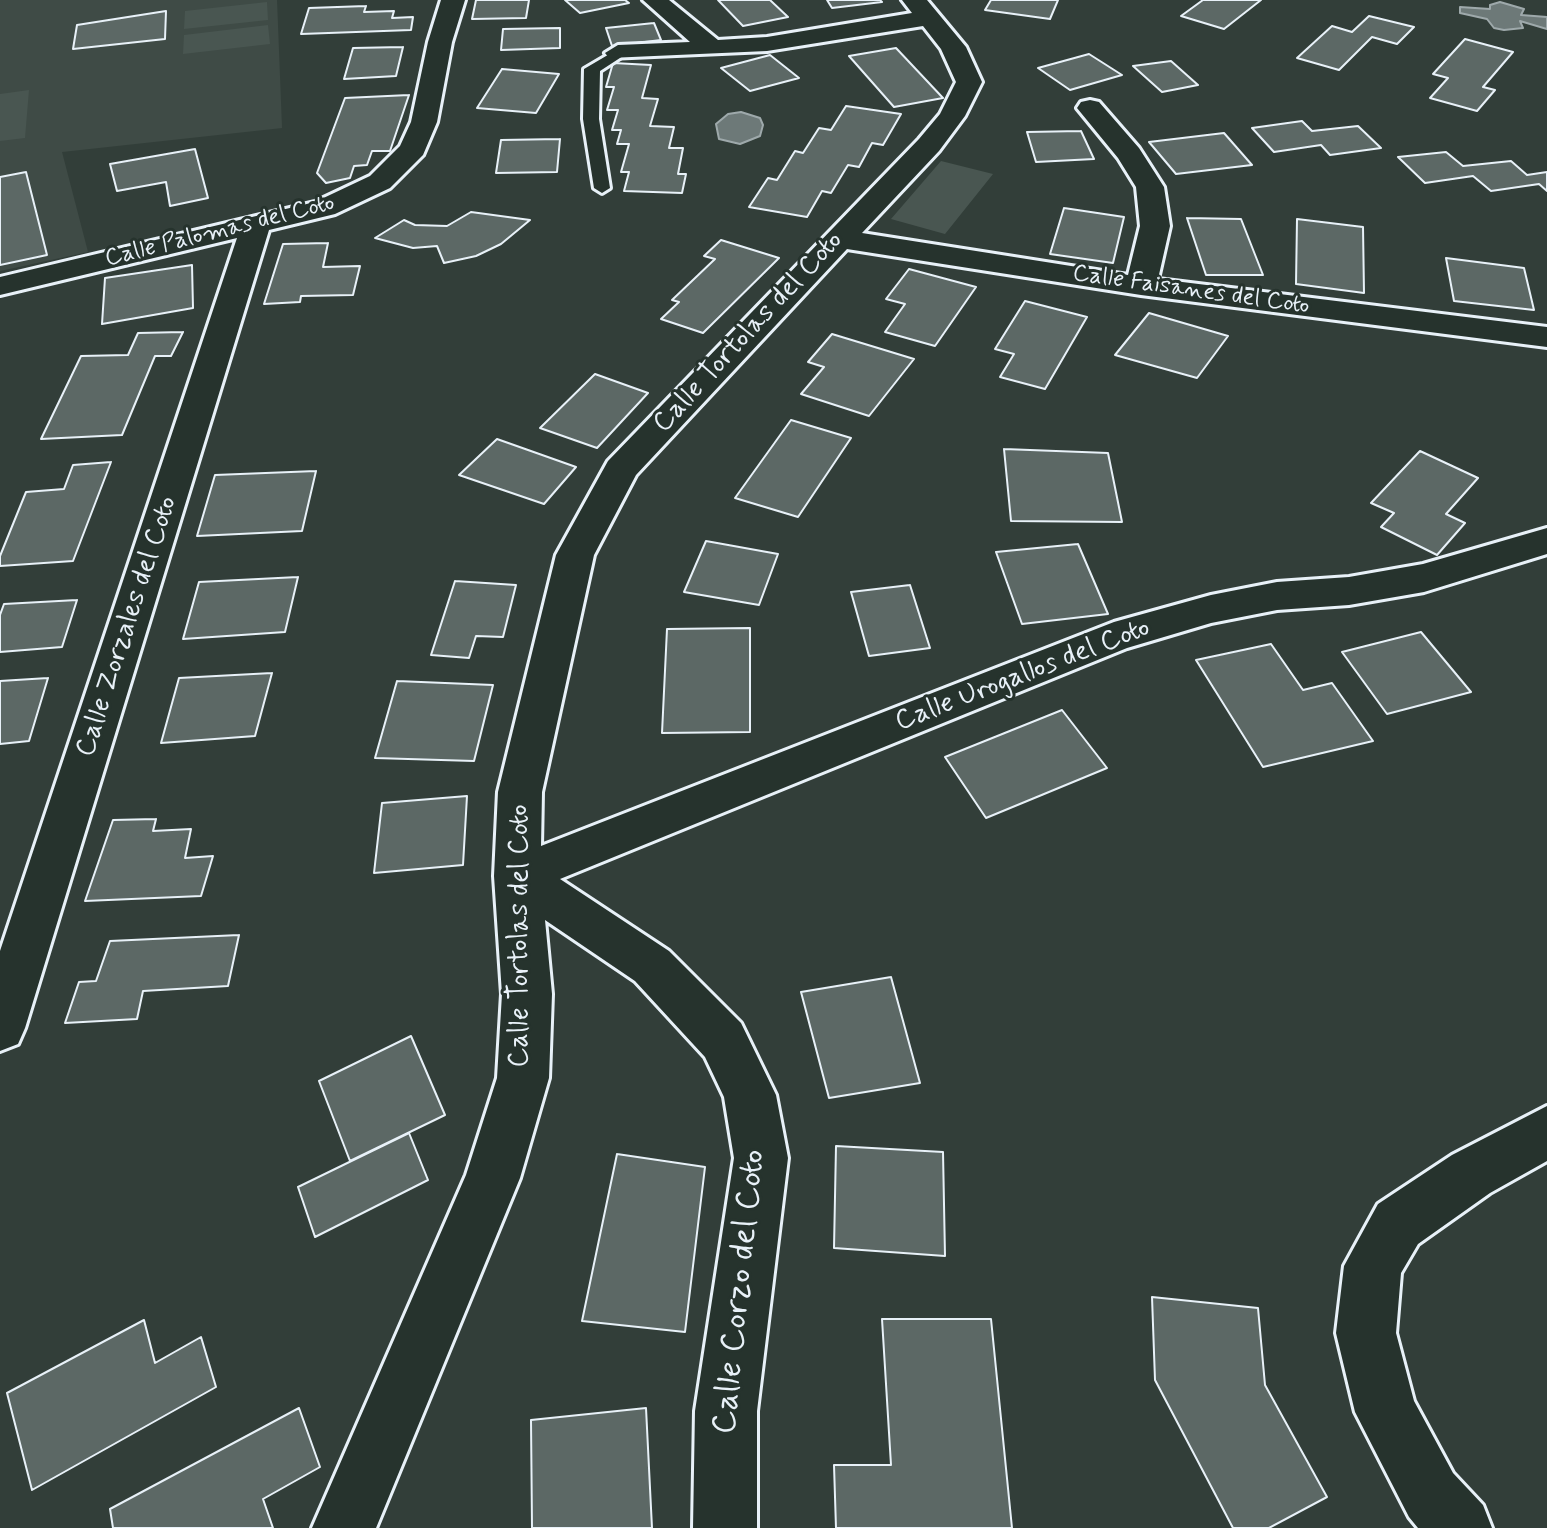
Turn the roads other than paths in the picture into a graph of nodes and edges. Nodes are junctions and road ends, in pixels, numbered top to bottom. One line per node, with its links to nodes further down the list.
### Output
1 (453, 0): 8 (street, Calle Palomas del Coto)
2 (655, 0): 4 (street)
3 (921, 9): 4 (street); 9 (street, Calle Tortolas del Coto)
4 (712, 48): 5 (street)
5 (618, 53): 7 (lane)
6 (1090, 108): 11 (street)
7 (602, 188)
8 (256, 225): 10 (street, Calle Palomas del Coto); 15 (street, Calle Zorzales del Coto)
9 (837, 238): 11 (street, Calle Faisanes del Coto); 14 (street, Calle Tortolas del Coto)
10 (0, 286)
11 (1141, 286): 12 (street, Calle Faisanes del Coto)
12 (1547, 337)
13 (1547, 541): 14 (street, Calle Urogallos del Coto)
14 (517, 876): 17 (street, Calle Tortolas del Coto); 18 (street, Calle Corzo del Coto)
15 (0, 1028)
16 (1547, 1132): 19 (street)
17 (344, 1528)
18 (725, 1528)
19 (1460, 1528)

